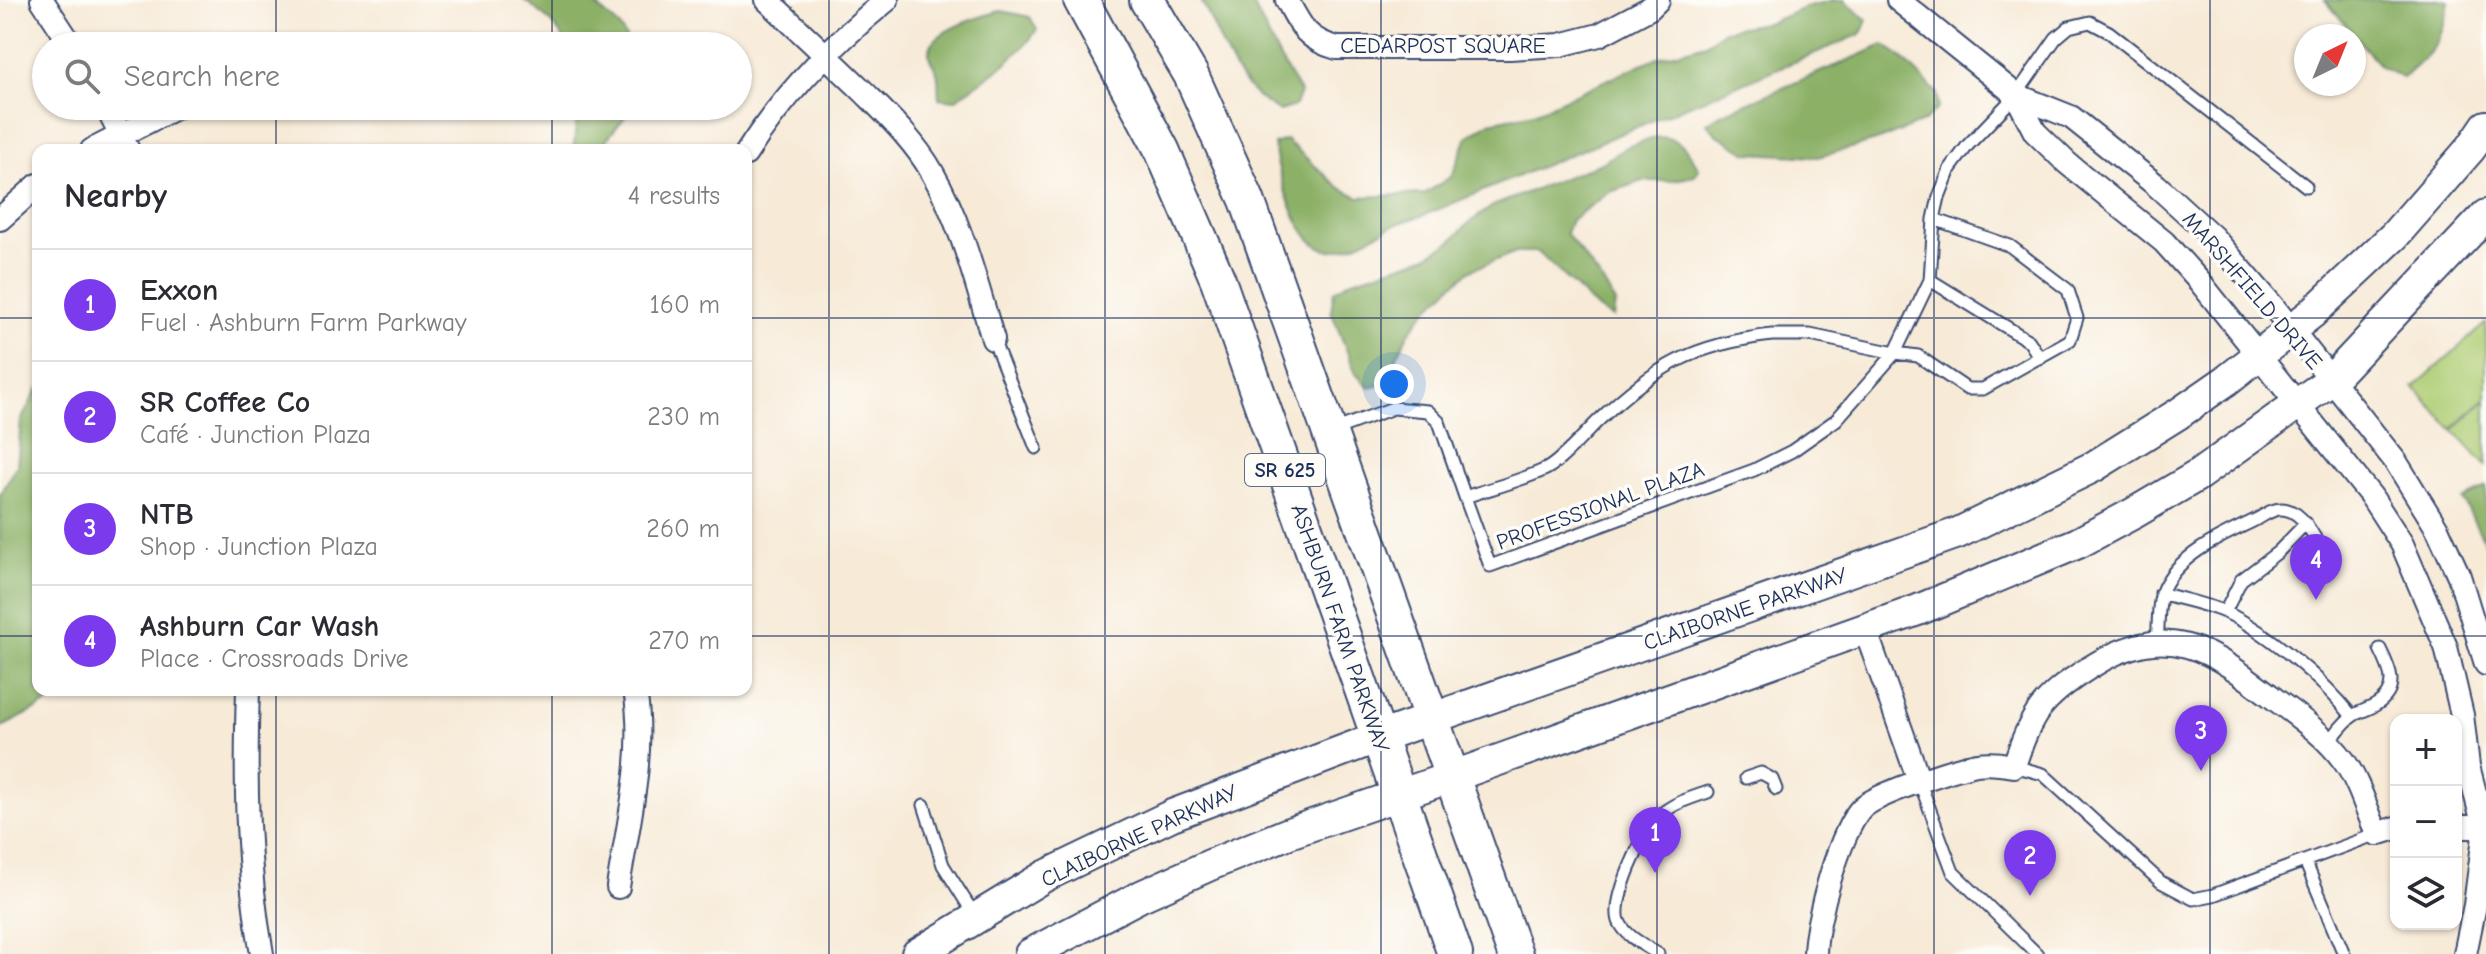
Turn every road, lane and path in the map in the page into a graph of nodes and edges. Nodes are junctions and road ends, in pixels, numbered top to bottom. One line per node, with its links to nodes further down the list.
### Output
1 (42, 0): 9 (street)
2 (767, 0): 10 (street)
3 (887, 0): 10 (street)
4 (1081, 0): 45 (main road, ASHBURN FARM PARKWAY / SR 625)
5 (1147, 0): 30 (main road, SR 625)
6 (1287, 0): 7 (street, CEDARPOST SQUARE)
7 (1658, 0)
8 (1898, 0): 11 (street, MARSHFIELD DRIVE)
9 (63, 32)
10 (826, 55): 16 (street); 24 (street)
11 (2016, 95): 17 (lane, PROFESSIONAL PLAZA); 21 (lane, PROFESSIONAL PLAZA); 23 (street, MARSHFIELD DRIVE); 26 (street, MARSHFIELD DRIVE)
12 (113, 120): 15 (street)
13 (158, 120): 15 (street)
14 (2486, 126): 23 (main road, CLAIBORNE PARKWAY)
15 (125, 142)
16 (752, 146)
17 (2306, 186)
18 (32, 190): 20 (street)
19 (2486, 215): 28 (main road)
20 (0, 219)
21 (1934, 219): 22 (lane, PROFESSIONAL PLAZA); 27 (lane)
22 (1930, 280): 25 (lane, PROFESSIONAL PLAZA); 27 (lane)
23 (2291, 329): 26 (main road, CLAIBORNE PARKWAY); 28 (street, MARSHFIELD DRIVE)
24 (993, 339): 31 (lane)
25 (1895, 353): 27 (lane); 32 (lane); 32 (lane, PROFESSIONAL PLAZA)
26 (2259, 355): 29 (street, MARSHFIELD DRIVE); 44 (main road, CLAIBORNE PARKWAY)
27 (2040, 358)
28 (2331, 380): 29 (main road); 40 (street, MARSHFIELD DRIVE)
29 (2297, 405): 37 (main road); 55 (street, MARSHFIELD DRIVE)
30 (1331, 431): 32 (lane); 44 (main road, SR 625)
31 (1036, 448)
32 (1465, 497)
33 (2306, 523): 34 (lane); 35 (lane); 36 (lane)
34 (2317, 541)
35 (2161, 593): 36 (lane); 38 (lane)
36 (2225, 612): 43 (lane)
37 (1865, 629): 48 (main road); 50 (street)
38 (2157, 642): 46 (street); 47 (street)
39 (2380, 649): 43 (lane)
40 (2486, 664)
41 (248, 696): 61 (street)
42 (636, 696): 59 (street)
43 (2352, 716): 46 (lane)
44 (1433, 718): 45 (main road, CLAIBORNE PARKWAY); 48 (main road, SR 625)
45 (1379, 737): 53 (main road, ASHBURN FARM PARKWAY / SR 625); 60 (main road, CLAIBORNE PARKWAY)
46 (2328, 743): 57 (street)
47 (2014, 766): 50 (street); 58 (lane)
48 (1451, 777): 53 (main road); 65 (main road, SR 625)
49 (1746, 778): 51 (lane)
50 (1920, 783): 67 (street); 68 (lane)
51 (1776, 789)
52 (1708, 792): 66 (lane)
53 (1399, 793): 63 (main road); 64 (main road, ASHBURN FARM PARKWAY / SR 625)
54 (924, 805): 60 (lane)
55 (2485, 825): 56 (street); 70 (street)
56 (2462, 827)
57 (2386, 831): 58 (lane)
58 (2305, 861): 69 (lane)
59 (618, 887)
60 (975, 917): 62 (main road, CLAIBORNE PARKWAY)
61 (262, 954)
62 (917, 954)
63 (1030, 954)
64 (1455, 954)
65 (1515, 954)
66 (1658, 954)
67 (1815, 954)
68 (2037, 954)
69 (2344, 954)
70 (2465, 954)

